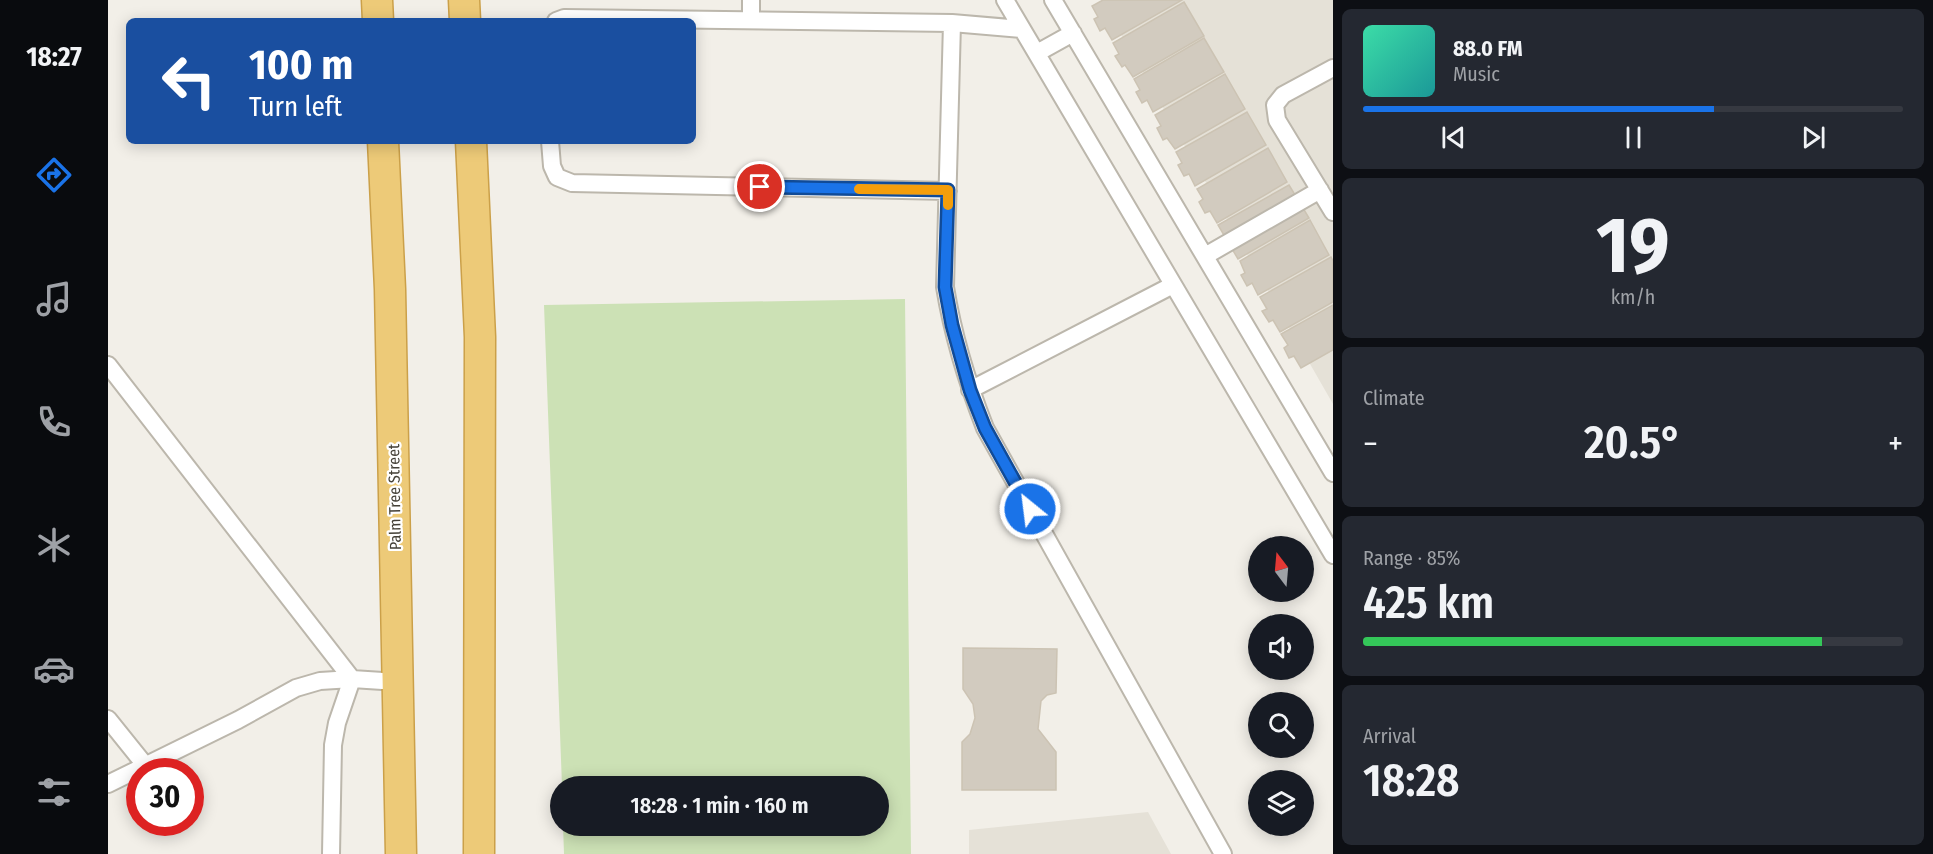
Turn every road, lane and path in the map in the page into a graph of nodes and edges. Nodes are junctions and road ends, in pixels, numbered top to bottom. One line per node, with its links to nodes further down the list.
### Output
1 (377, 0): 6 (highway)
2 (464, 0): 7 (highway)
3 (751, 0): 9 (street)
4 (1005, 0): 11 (street)
5 (1053, 0): 12 (street)
6 (378, 18)
7 (465, 18)
8 (696, 19): 9 (street)
9 (751, 20): 10 (street)
10 (952, 23): 11 (street); 18 (street)
11 (1022, 29): 13 (street)
12 (1073, 33): 13 (street); 21 (street)
13 (1037, 53): 22 (street)
14 (1333, 68): 19 (street)
15 (383, 144): 28 (highway, Palm Tree Street)
16 (471, 144): 34 (highway)
17 (550, 144): 18 (street)
18 (948, 190): 24 (street)
19 (1320, 190): 20 (street); 21 (street)
20 (1333, 212)
21 (1205, 256): 25 (street)
22 (1173, 285): 24 (street); 26 (street)
23 (108, 365): 27 (street)
24 (970, 390): 39 (street)
25 (1333, 473)
26 (1333, 555)
27 (352, 679): 28 (street); 31 (street); 35 (street)
28 (398, 682): 36 (highway, Palm Tree Street)
29 (108, 719): 30 (street)
30 (139, 758)
31 (159, 758)
32 (126, 775): 33 (street)
33 (108, 784)
34 (479, 803): 37 (highway); 38 (highway)
35 (331, 854)
36 (401, 854)
37 (479, 854)
38 (489, 854)
39 (1223, 854)

